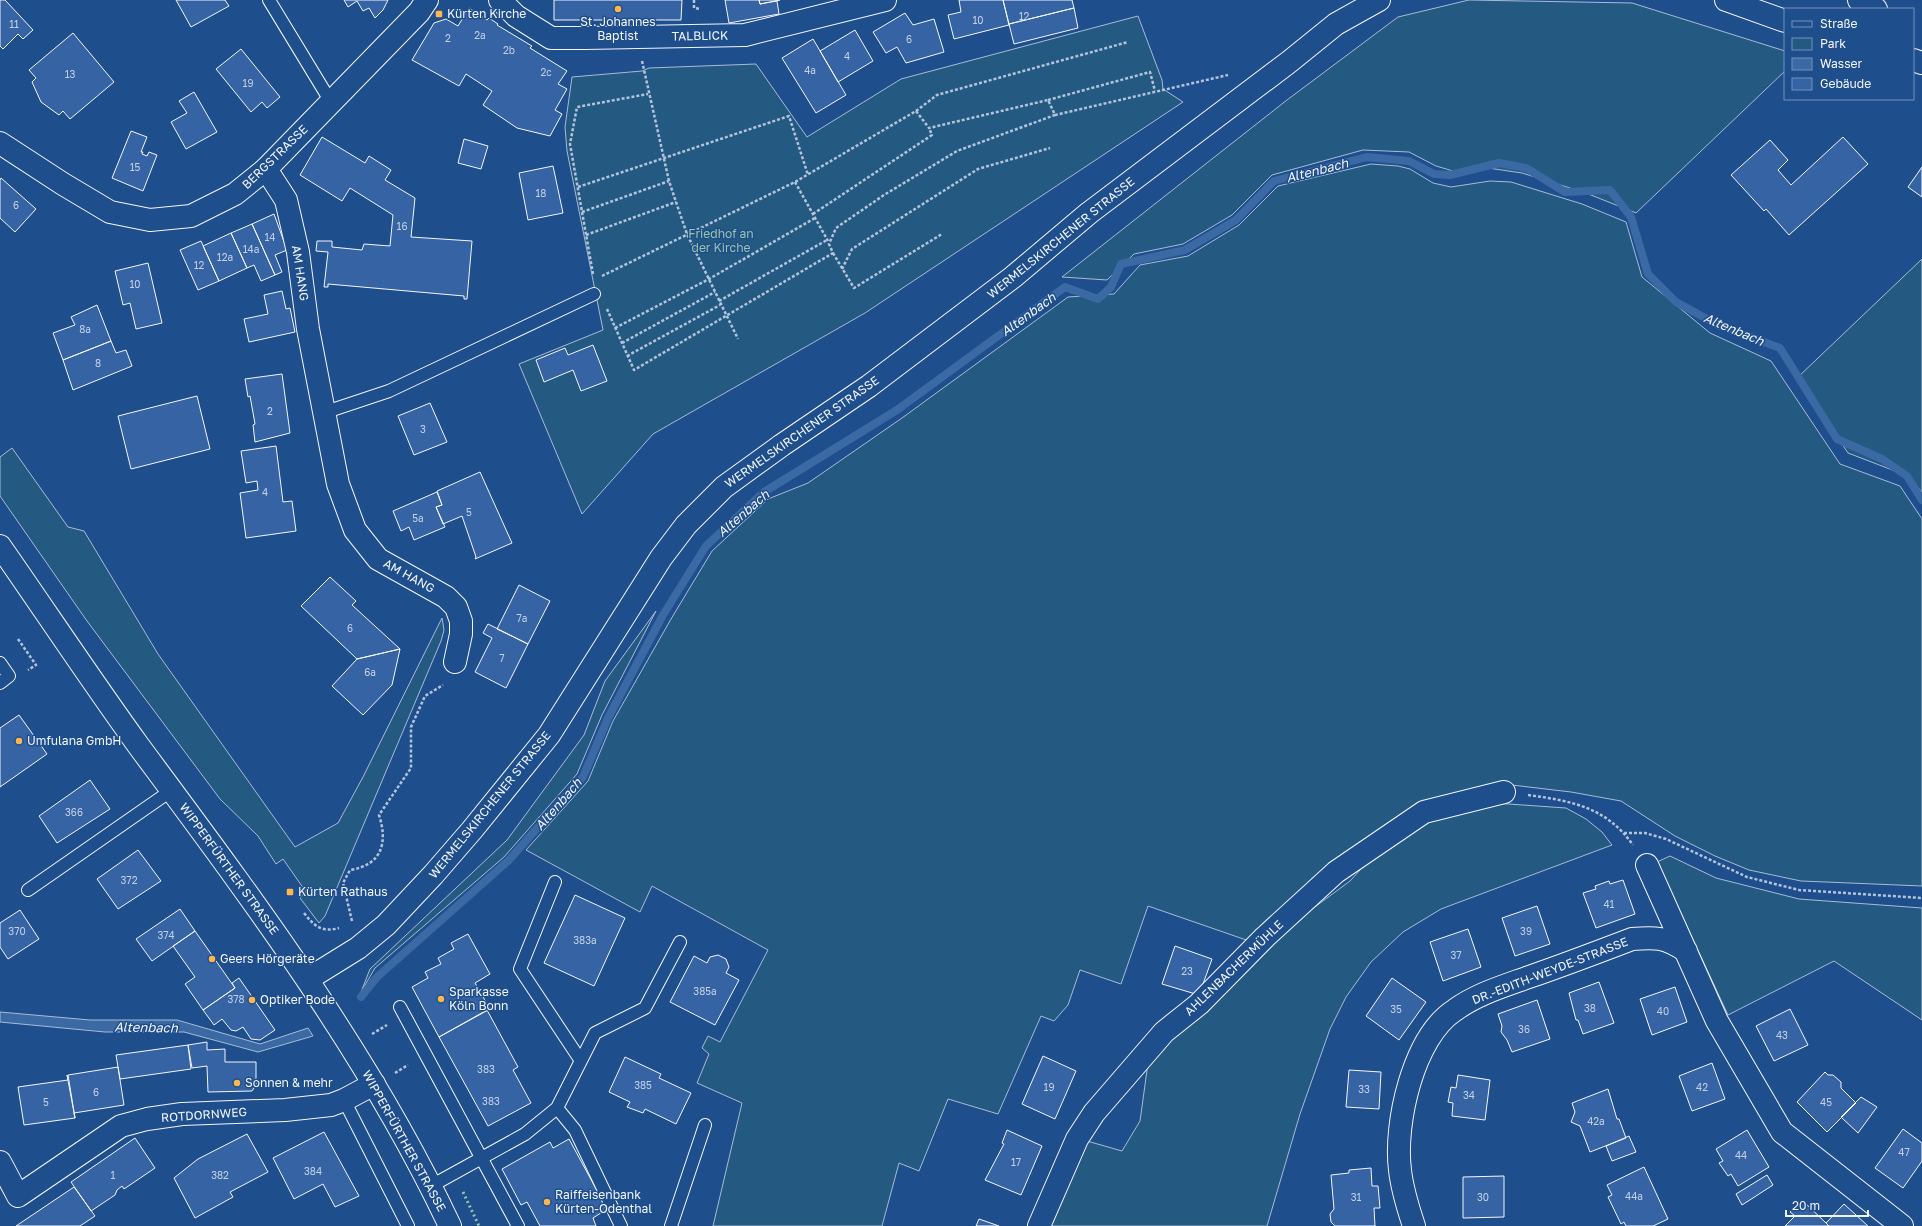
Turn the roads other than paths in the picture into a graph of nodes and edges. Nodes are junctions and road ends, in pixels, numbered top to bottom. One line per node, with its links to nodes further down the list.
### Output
1 (269, 0): 10 (lane)
2 (427, 0): 10 (street, BERGSTRASSE)
3 (500, 0): 7 (street, TALBLICK)
4 (1379, 0): 26 (street, WERMELSKIRCHENER STRASSE)
5 (1726, 0): 9 (street)
6 (1859, 0): 8 (street)
7 (869, 2)
8 (1874, 8)
9 (1784, 21)
10 (331, 102): 12 (street, BERGSTRASSE)
11 (0, 143): 12 (street, BERGSTRASSE)
12 (266, 168): 14 (street, AM HANG)
13 (594, 294): 14 (lane)
14 (323, 413): 16 (street, AM HANG)
15 (0, 546): 19 (street, WIPPERFÜRTHER STRASSE)
16 (455, 662)
17 (0, 663): 18 (lane)
18 (0, 683)
19 (172, 790): 23 (lane); 26 (street, WIPPERFÜRTHER STRASSE)
20 (1504, 792): 41 (street, AHLENBACHERMÜHLE)
21 (1647, 865): 25 (street)
22 (555, 882): 28 (lane)
23 (28, 890)
24 (680, 942): 28 (lane)
25 (1686, 951): 42 (street, DR.-EDITH-WEYDE-STRASSE); 43 (street)
26 (308, 979): 29 (street, WIPPERFÜRTHER STRASSE)
27 (400, 1007): 33 (lane)
28 (581, 1061): 31 (lane)
29 (374, 1084): 30 (street, ROTDORNWEG); 35 (street, WIPPERFÜRTHER STRASSE)
30 (344, 1100): 34 (street, ROTDORNWEG); 36 (lane)
31 (557, 1108): 33 (lane); 39 (lane)
32 (705, 1125): 40 (lane)
33 (481, 1158): 35 (lane); 38 (lane)
34 (0, 1162)
35 (431, 1186): 37 (street, WIPPERFÜRTHER STRASSE)
36 (408, 1226)
37 (450, 1226)
38 (518, 1226)
39 (622, 1226)
40 (671, 1226)
41 (1039, 1226)
42 (1414, 1226)
43 (1902, 1226)

